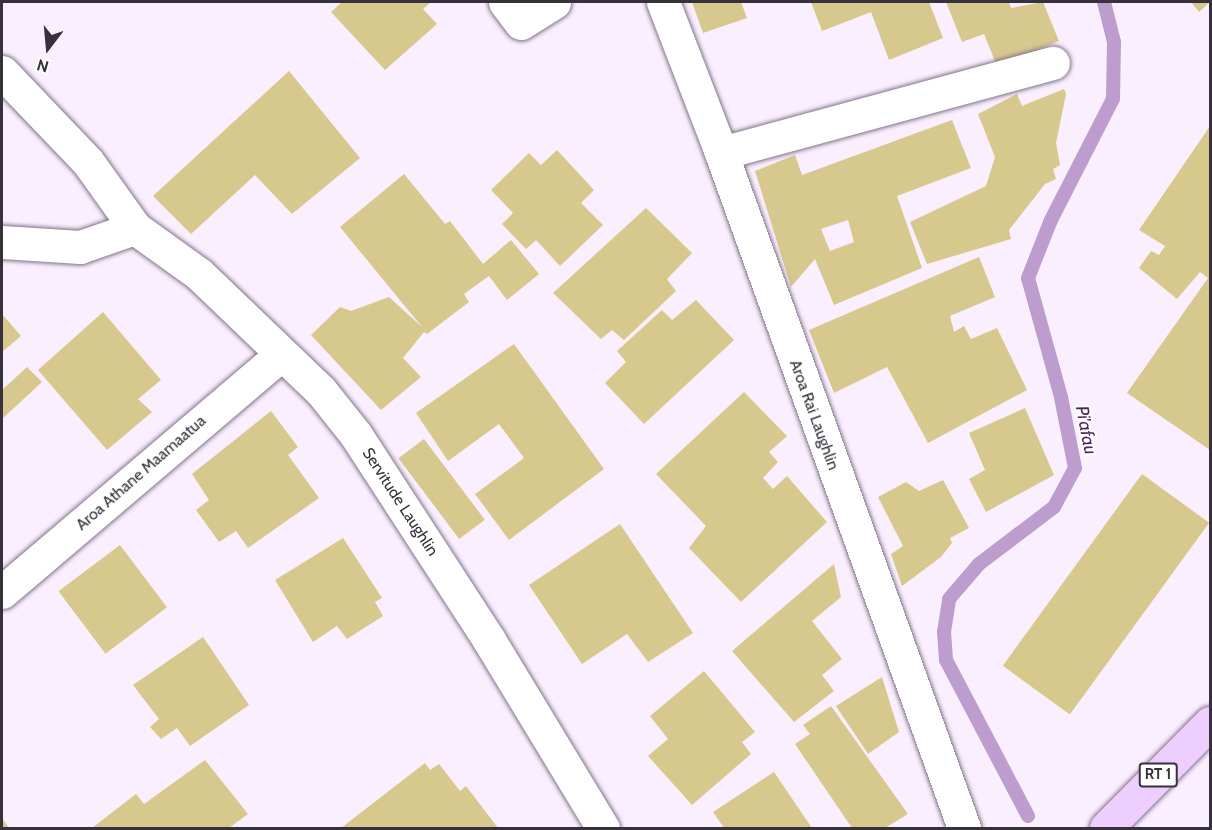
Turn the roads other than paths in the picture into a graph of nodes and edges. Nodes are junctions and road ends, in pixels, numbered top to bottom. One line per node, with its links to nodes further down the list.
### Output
1 (506, 2): 2 (street)
2 (554, 2)
3 (663, 2): 6 (street, Aroa Rai Laughlin)
4 (1053, 63): 6 (street)
5 (2, 72): 7 (street, Servitude Laughlin)
6 (721, 153): 13 (street, Aroa Rai Laughlin)
7 (135, 228): 8 (street); 9 (street, Servitude Laughlin)
8 (2, 242)
9 (282, 354): 10 (street, Aroa Athane Maamaatua); 12 (street, Servitude Laughlin)
10 (2, 592)
11 (1210, 723): 14 (main road, RT 1)
12 (603, 828)
13 (964, 828)
14 (1106, 828)

